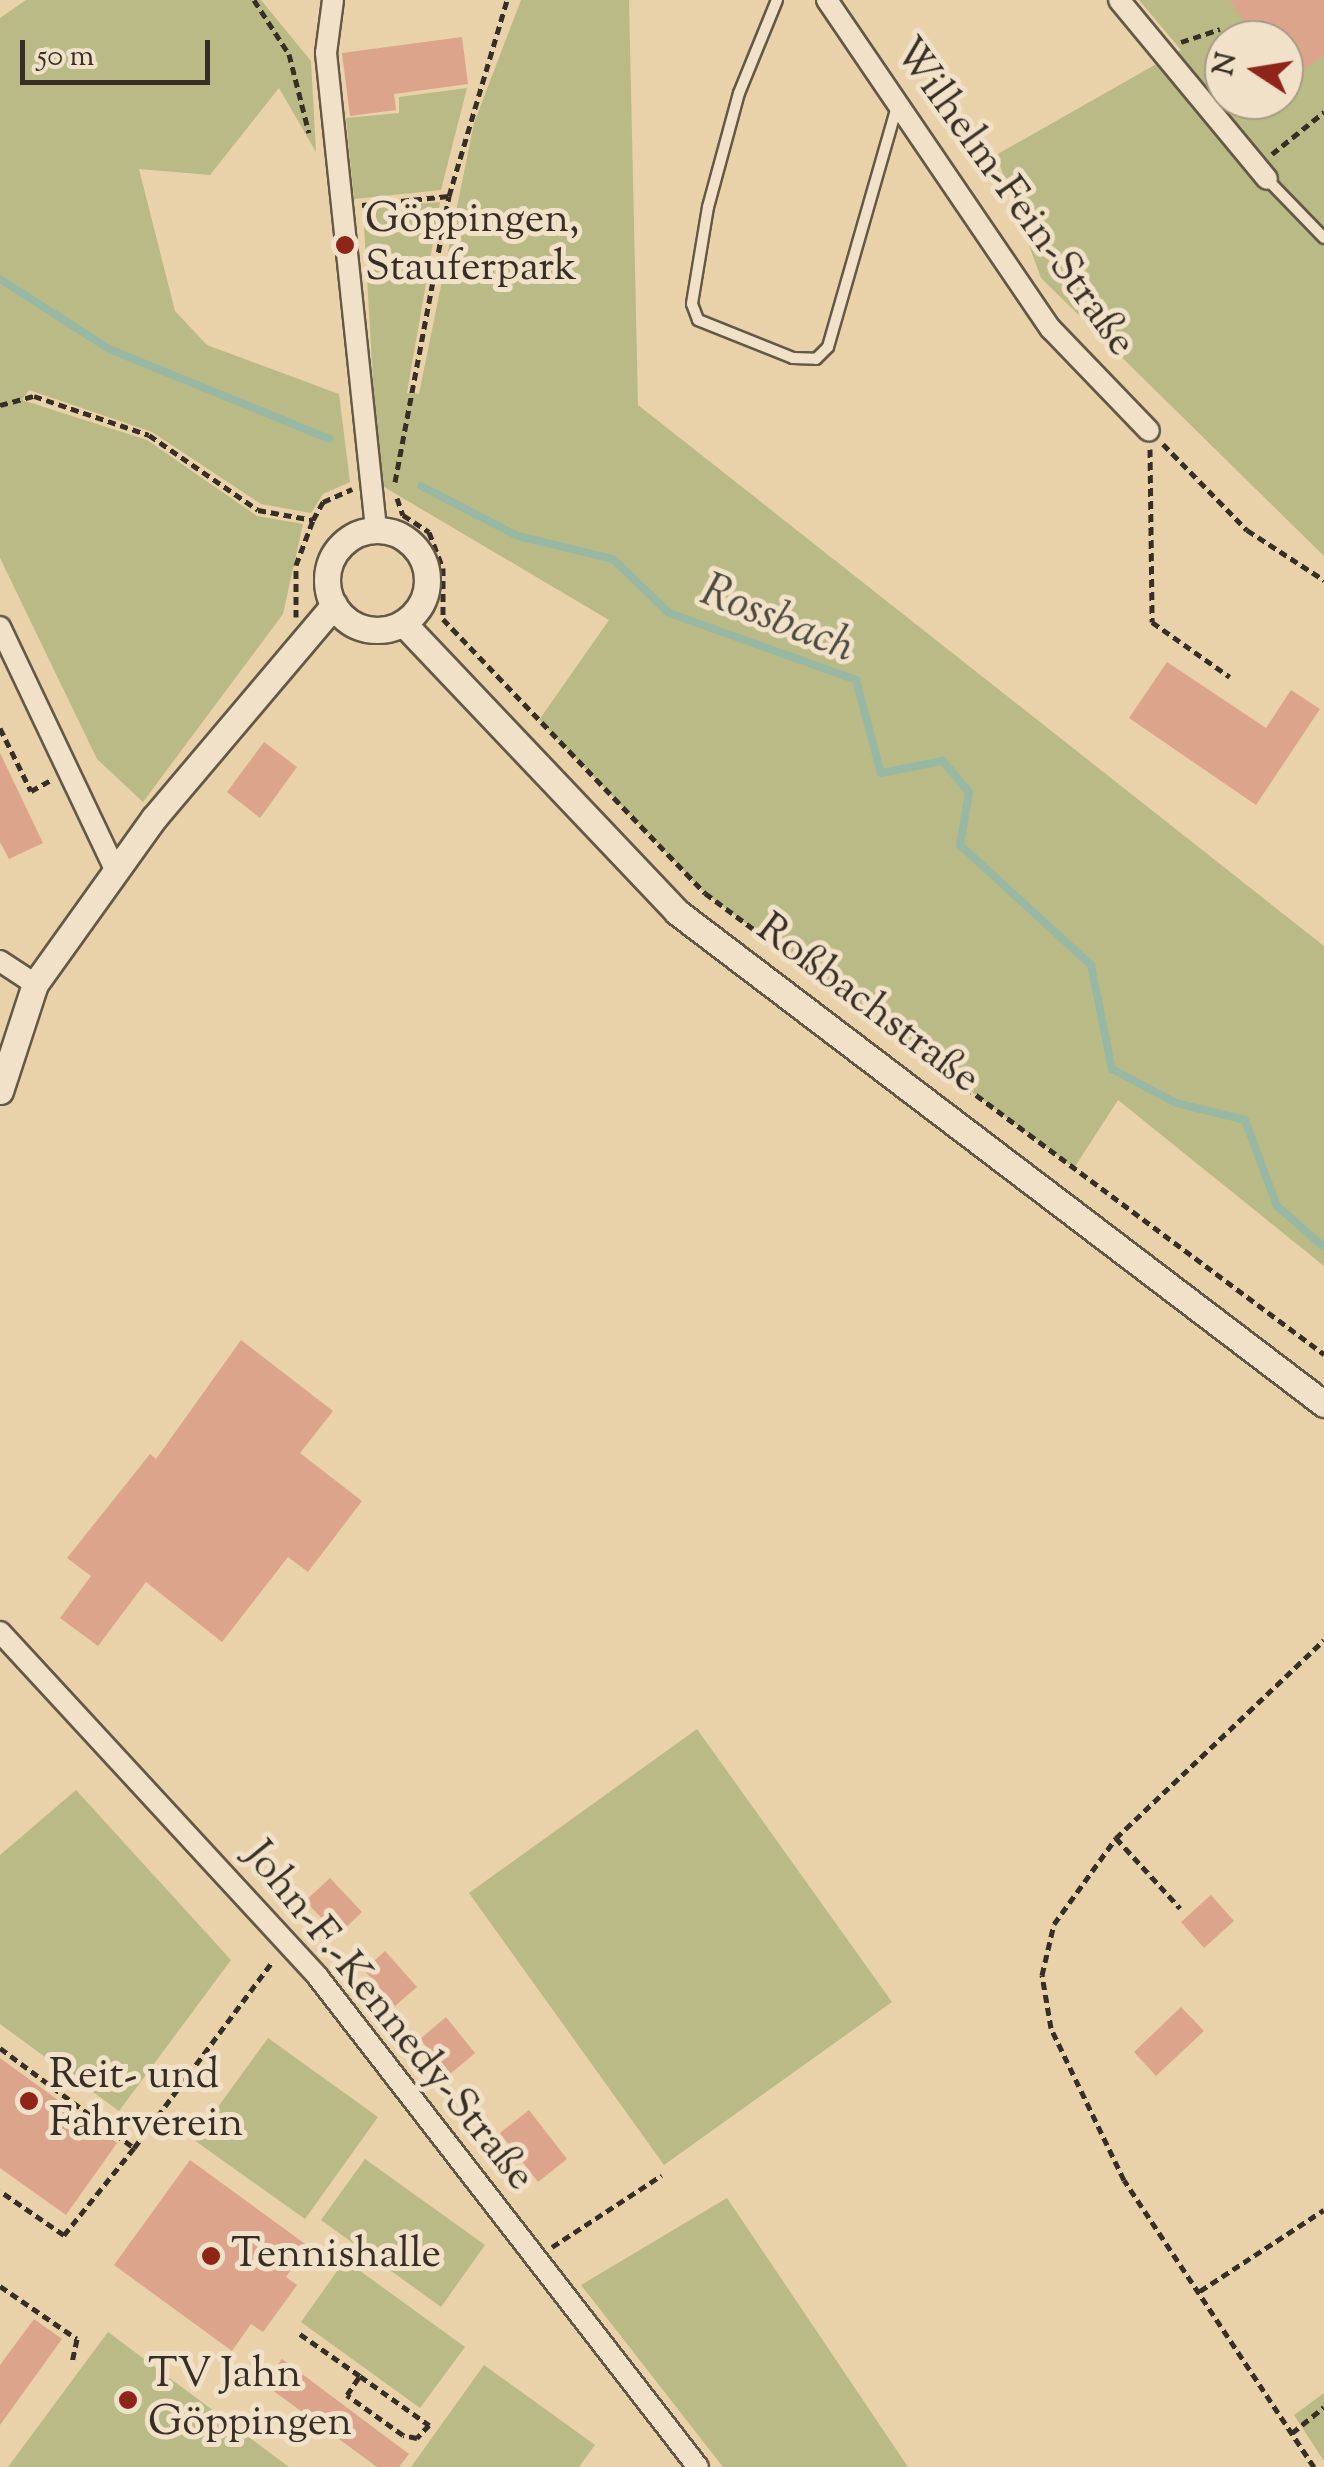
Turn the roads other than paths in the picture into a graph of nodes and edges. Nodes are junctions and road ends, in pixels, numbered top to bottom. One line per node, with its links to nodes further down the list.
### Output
1 (314, 0): 5 (street)
2 (777, 0): 6 (lane)
3 (827, 0): 6 (street, Wilhelm-Fein-Straße)
4 (1119, 0): 7 (street)
5 (330, 10): 10 (street)
6 (896, 110): 9 (street, Wilhelm-Fein-Straße)
7 (1262, 174): 8 (lane)
8 (1324, 238)
9 (1149, 431)
10 (376, 530): 11 (street); 12 (street)
11 (334, 605): 12 (street); 14 (street)
12 (403, 623): 18 (street, Roßbachstraße)
13 (0, 627): 14 (street)
14 (116, 872): 16 (street)
15 (0, 962): 16 (street)
16 (35, 984): 17 (street)
17 (0, 1091)
18 (1324, 1404)
19 (0, 1632): 20 (street, John-F.-Kennedy-Straße)
20 (698, 2467)

